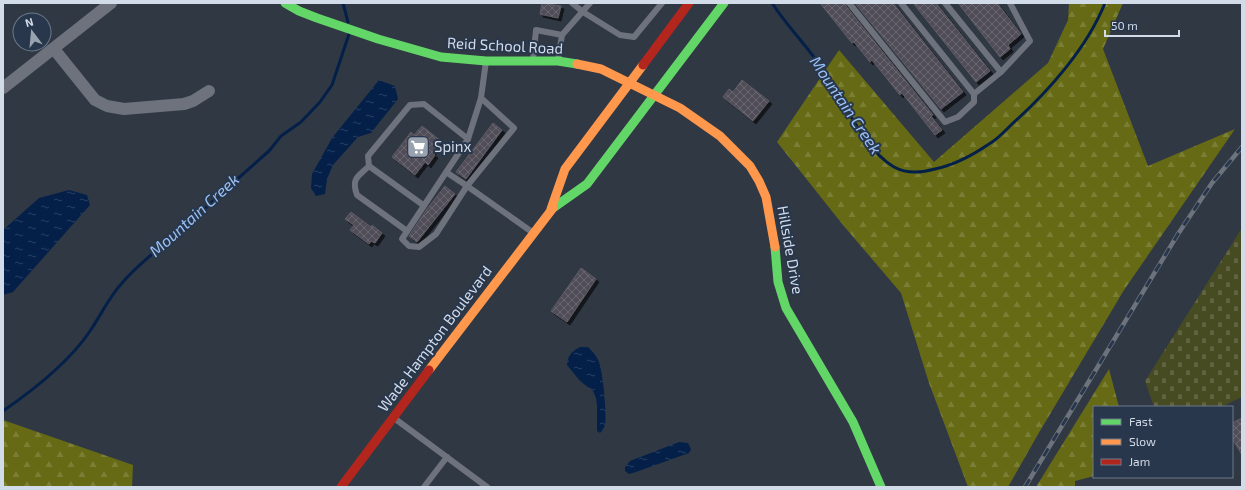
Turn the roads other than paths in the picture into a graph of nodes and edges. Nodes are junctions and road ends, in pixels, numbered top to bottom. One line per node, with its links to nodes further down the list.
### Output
1 (111, 3): 14 (street)
2 (285, 3): 16 (main road, Reid School Road)
3 (572, 3): 12 (lane)
4 (590, 3): 12 (lane)
5 (662, 3): 12 (lane)
6 (724, 3): 23 (main road, Wade Hampton Boulevard)
7 (849, 3): 22 (lane)
8 (901, 3): 22 (lane)
9 (945, 3): 18 (lane)
10 (1010, 3): 18 (lane)
11 (687, 4): 19 (main road, Wade Hampton Boulevard)
12 (583, 12): 13 (lane)
13 (562, 34): 15 (lane); 17 (lane)
14 (54, 49): 20 (street); 21 (street)
15 (533, 60): 16 (main road, Reid School Road); 17 (main road, Reid School Road)
16 (486, 61): 24 (lane)
17 (558, 61): 19 (main road, Reid School Road)
18 (1000, 72): 22 (lane)
19 (629, 83): 23 (main road, Reid School Road); 30 (main road, Wade Hampton Boulevard)
20 (3, 88)
21 (209, 91)
22 (974, 94)
23 (654, 95): 30 (main road, Wade Hampton Boulevard); 39 (main road, Hillside Drive)
24 (481, 98): 25 (lane); 28 (lane)
25 (468, 139): 26 (lane); 27 (lane)
26 (369, 166): 29 (lane); 31 (lane)
27 (446, 172): 28 (lane); 29 (lane)
28 (467, 186): 31 (lane); 32 (lane)
29 (424, 206): 31 (lane)
30 (552, 209): 32 (main road, Wade Hampton Boulevard)
31 (406, 231)
32 (533, 233): 33 (main road, Wade Hampton Boulevard)
33 (393, 417): 34 (lane); 36 (main road, Wade Hampton Boulevard)
34 (447, 458): 35 (lane); 37 (lane)
35 (477, 484): 38 (lane)
36 (342, 487)
37 (424, 487)
38 (486, 487)
39 (881, 487)

